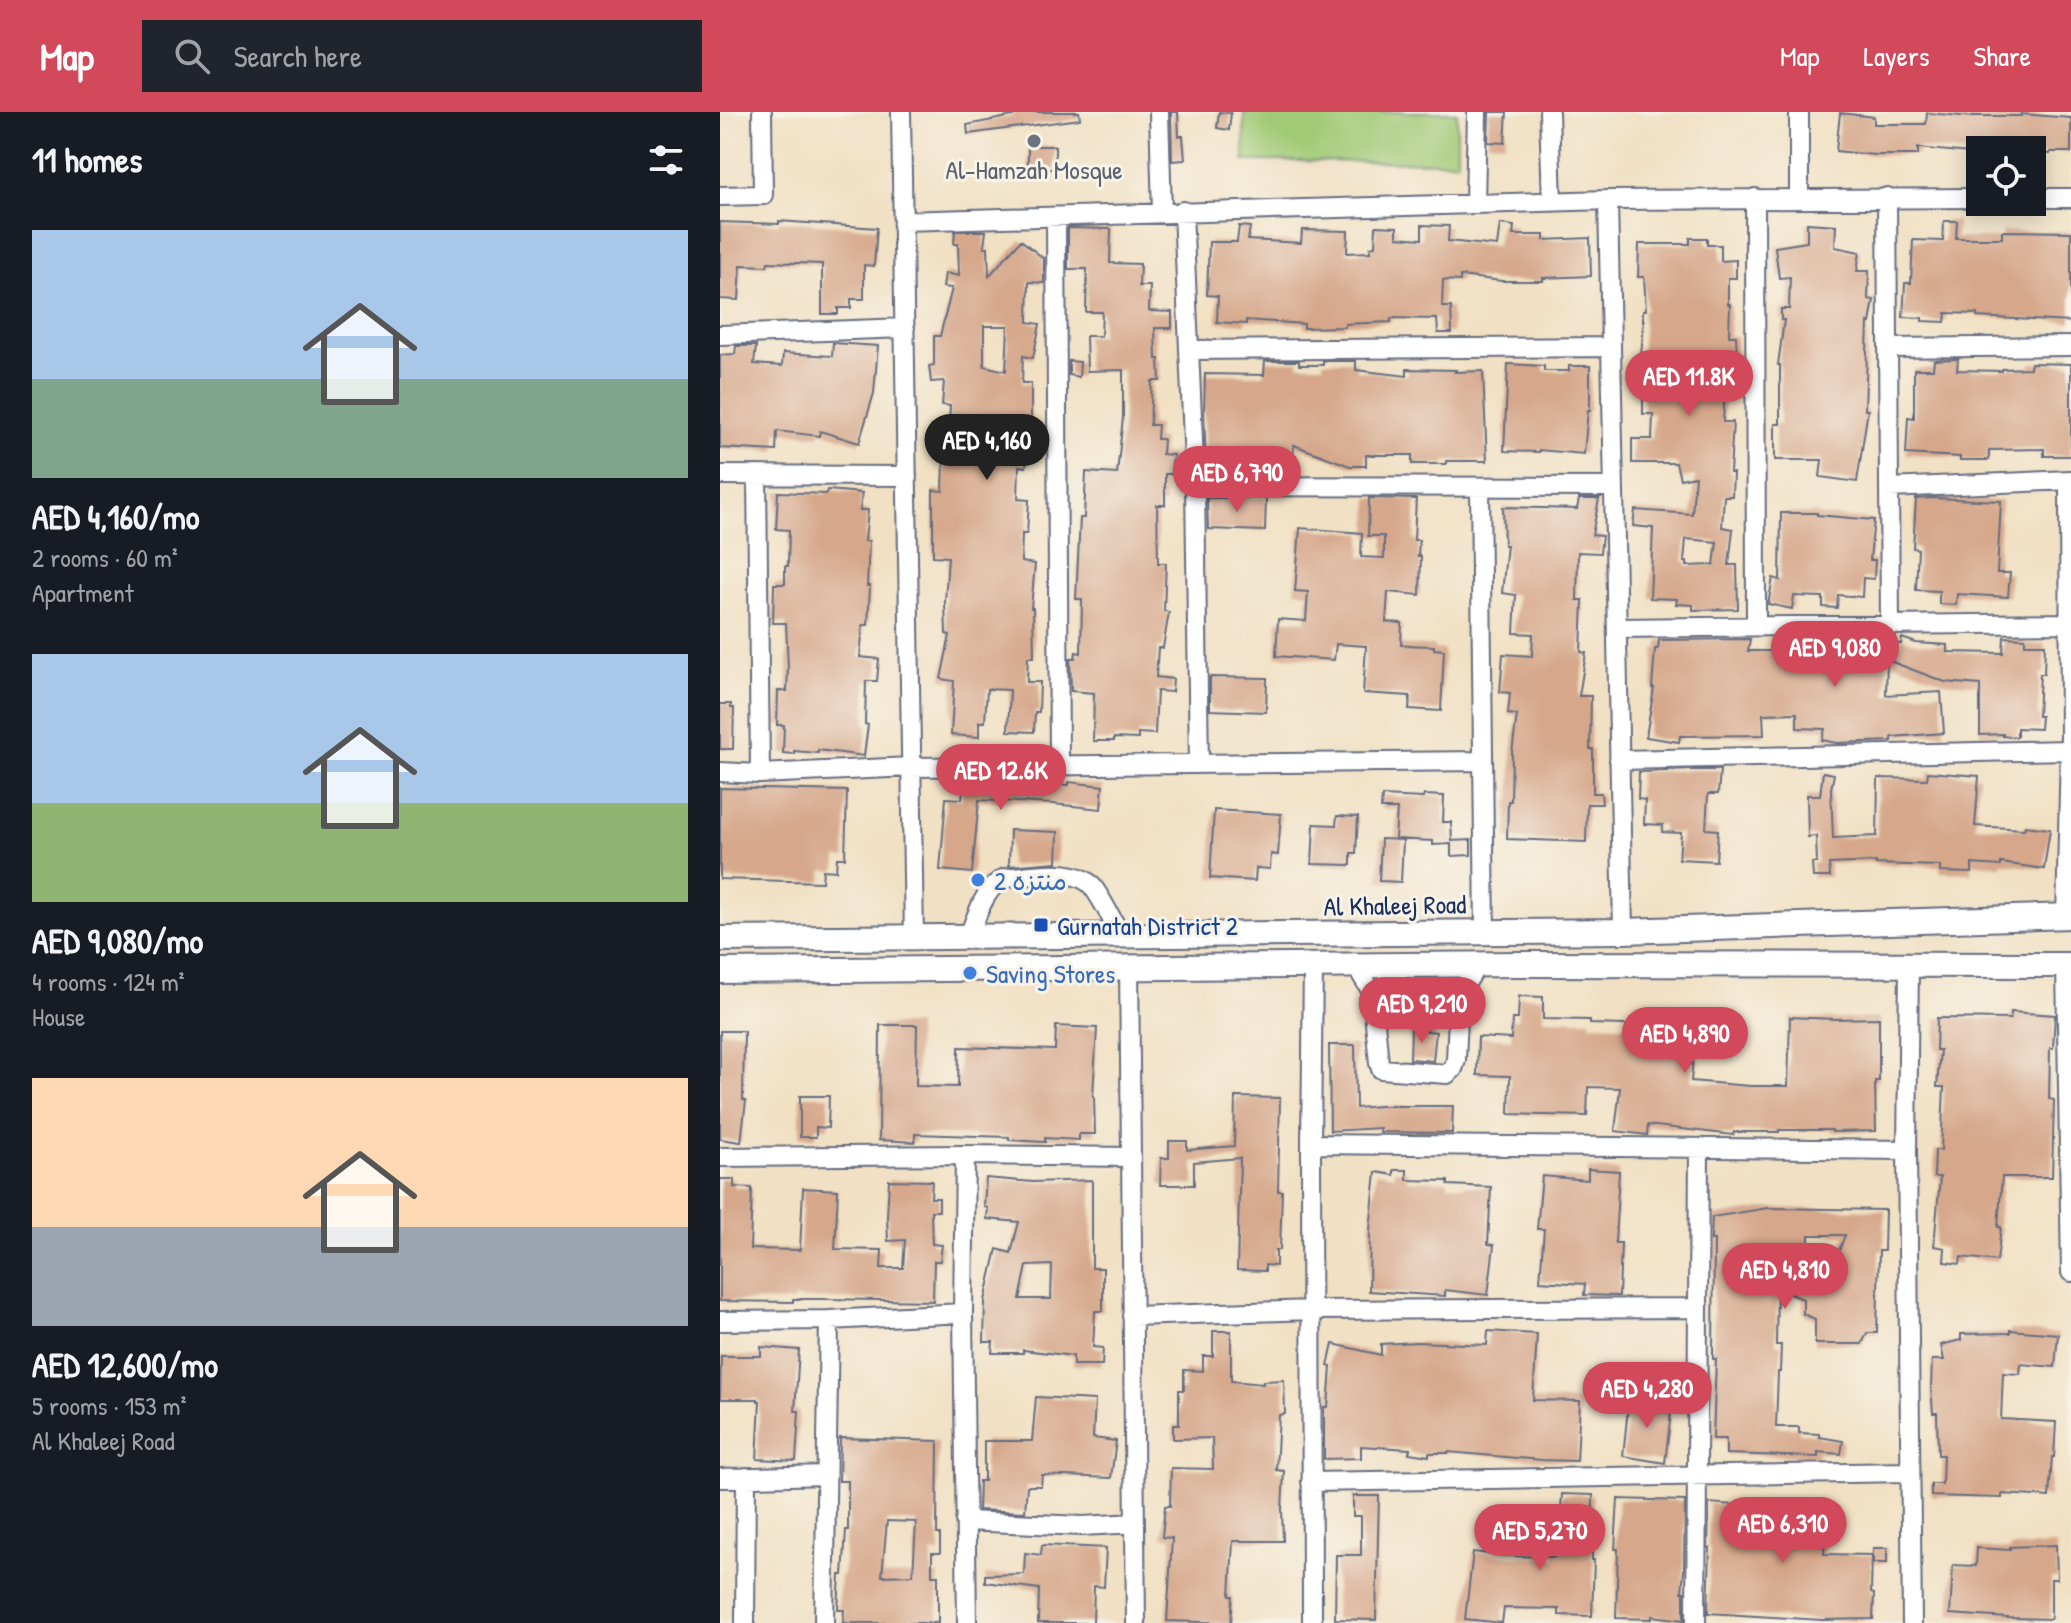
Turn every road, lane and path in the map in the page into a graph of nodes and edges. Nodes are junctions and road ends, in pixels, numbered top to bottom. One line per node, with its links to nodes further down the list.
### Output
1 (762, 112): 7 (street)
2 (901, 112): 20 (street)
3 (1159, 112): 18 (street)
4 (1477, 112): 16 (street)
5 (1549, 112): 15 (street)
6 (1799, 112): 8 (street)
7 (720, 196)
8 (1799, 197): 9 (street); 10 (street)
9 (1887, 197): 11 (street); 25 (street)
10 (1755, 198): 14 (street); 37 (street)
11 (1966, 198)
12 (2046, 198): 13 (street)
13 (2071, 198)
14 (1608, 200): 15 (street); 24 (street)
15 (1552, 202): 16 (street)
16 (1475, 204): 17 (street)
17 (1183, 211): 18 (street); 26 (street)
18 (1162, 212): 19 (street)
19 (1056, 217): 20 (street); 43 (street)
20 (903, 221): 21 (street)
21 (905, 328): 22 (street); 29 (street)
22 (720, 335)
23 (2071, 346): 25 (street)
24 (1611, 347): 26 (street); 33 (street)
25 (1888, 348): 34 (street)
26 (1189, 350): 31 (street)
27 (720, 475): 28 (street)
28 (757, 475): 29 (street); 46 (street)
29 (907, 476): 44 (street)
30 (2070, 480): 34 (street); 35 (street)
31 (1195, 486): 32 (street); 42 (street)
32 (1480, 487): 33 (street); 41 (street)
33 (1614, 487): 38 (street)
34 (1889, 488): 36 (street)
35 (2070, 623): 36 (street); 39 (street)
36 (1890, 624): 37 (street)
37 (1756, 626): 38 (street)
38 (1617, 628): 40 (street)
39 (2070, 750): 40 (street); 47 (street)
40 (1619, 760): 48 (street)
41 (1483, 761): 42 (street); 49 (street)
42 (1199, 764): 43 (street)
43 (1059, 765): 44 (street)
44 (911, 767): 46 (street); 53 (street)
45 (720, 772): 46 (street)
46 (760, 774)
47 (2069, 916): 48 (main road, Al Khaleej Road)
48 (1623, 931): 49 (main road, Al Khaleej Road)
49 (1485, 932): 50 (main road, Al Khaleej Road)
50 (1121, 936): 51 (main road, Al Khaleej Road); 51 (street)
51 (968, 938): 53 (main road, Al Khaleej Road)
52 (720, 939): 53 (main road, Al Khaleej Road)
53 (914, 939)
54 (1477, 965): 55 (main road); 58 (main road); 62 (street)
55 (1909, 965): 56 (main road); 66 (street)
56 (2068, 965): 63 (street)
57 (1313, 966): 58 (main road); 59 (main road); 64 (street)
58 (1356, 966): 61 (street)
59 (1129, 968): 60 (main road); 69 (street)
60 (720, 971)
61 (1373, 1002): 62 (street); 62 (street)
62 (1459, 1007)
63 (2070, 1142): 70 (street)
64 (1311, 1144): 65 (street); 72 (street)
65 (1699, 1148): 66 (street); 71 (street)
66 (1907, 1150): 77 (street)
67 (965, 1155): 68 (street); 69 (street); 73 (street)
68 (720, 1157)
69 (1131, 1157): 74 (street)
70 (2071, 1272)
71 (1698, 1308): 72 (street); 79 (street)
72 (1311, 1310): 74 (street); 82 (street)
73 (963, 1313): 75 (street); 83 (street)
74 (1132, 1316): 84 (street)
75 (829, 1320): 76 (street); 78 (street)
76 (720, 1321)
77 (1910, 1472): 79 (street); 91 (street)
78 (826, 1475): 80 (street); 86 (street)
79 (1697, 1476): 82 (street); 90 (street)
80 (746, 1477): 81 (street); 85 (street)
81 (720, 1478)
82 (1311, 1482): 89 (street)
83 (965, 1521): 84 (street); 87 (street)
84 (1135, 1523): 88 (street)
85 (745, 1623)
86 (824, 1623)
87 (967, 1623)
88 (1136, 1623)
89 (1312, 1623)
90 (1696, 1623)
91 (1912, 1623)

